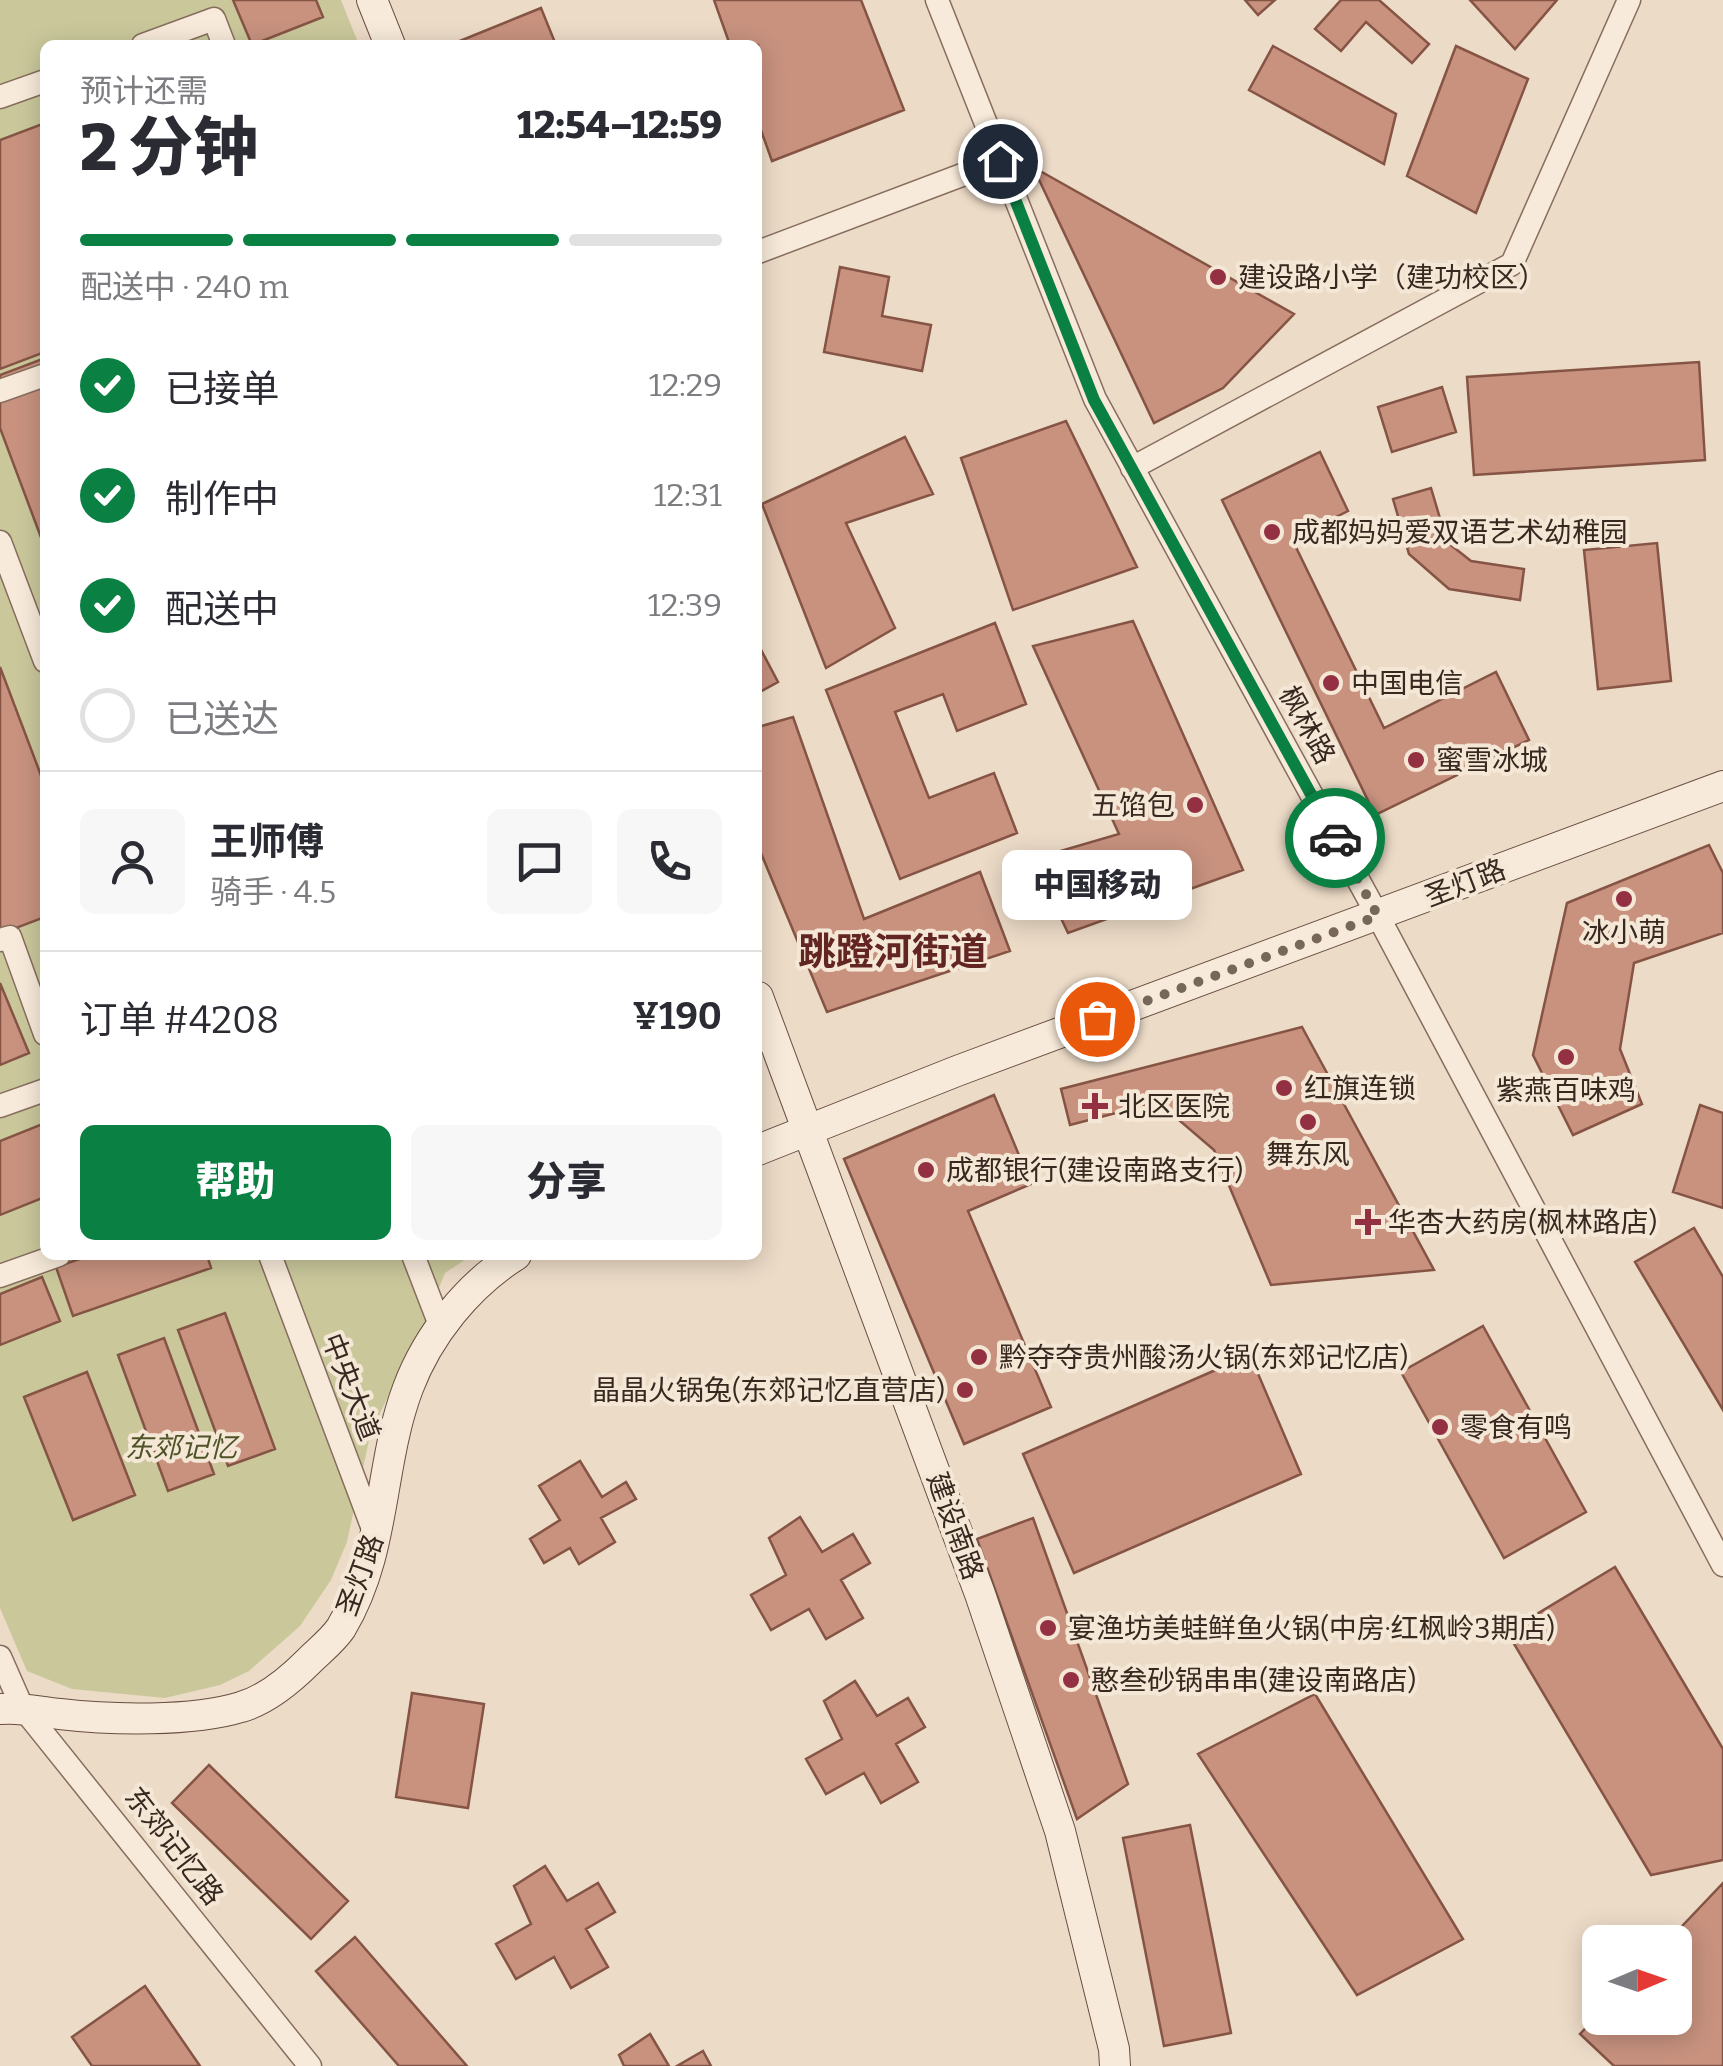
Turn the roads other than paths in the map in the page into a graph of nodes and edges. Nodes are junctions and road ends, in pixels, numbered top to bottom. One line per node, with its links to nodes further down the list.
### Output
1 (372, 0): 6 (street)
2 (937, 0): 9 (street, 枫林路)
3 (1629, 0): 13 (street)
4 (157, 40): 5 (street)
5 (222, 40)
6 (388, 40)
7 (40, 83): 8 (street)
8 (0, 97)
9 (1000, 161): 10 (street); 13 (street, 枫林路)
10 (762, 250)
11 (40, 376): 12 (street)
12 (0, 391)
13 (1132, 468): 17 (street, 枫林路)
14 (0, 544): 15 (street)
15 (40, 648)
16 (1723, 786): 17 (street, 圣灯路)
17 (1378, 916): 23 (street, 圣灯路); 32 (street, 枫林路)
18 (0, 940): 19 (street)
19 (36, 982)
20 (762, 1007): 23 (street, 建设南路)
21 (40, 1092): 22 (street)
22 (0, 1106)
23 (809, 1130): 24 (street, 圣灯路); 36 (street, 建设南路)
24 (762, 1148)
25 (45, 1260): 29 (street)
26 (272, 1260): 31 (street, 中央大道)
27 (416, 1260): 30 (street)
28 (508, 1260): 30 (street, 圣灯路)
29 (0, 1276)
30 (440, 1324): 31 (street, 圣灯路)
31 (377, 1540): 34 (street, 圣灯路)
32 (1723, 1565)
33 (0, 1658): 34 (street, 东郊记忆路)
34 (11, 1708): 35 (street, 东郊记忆路)
35 (310, 2066)
36 (1114, 2066)

